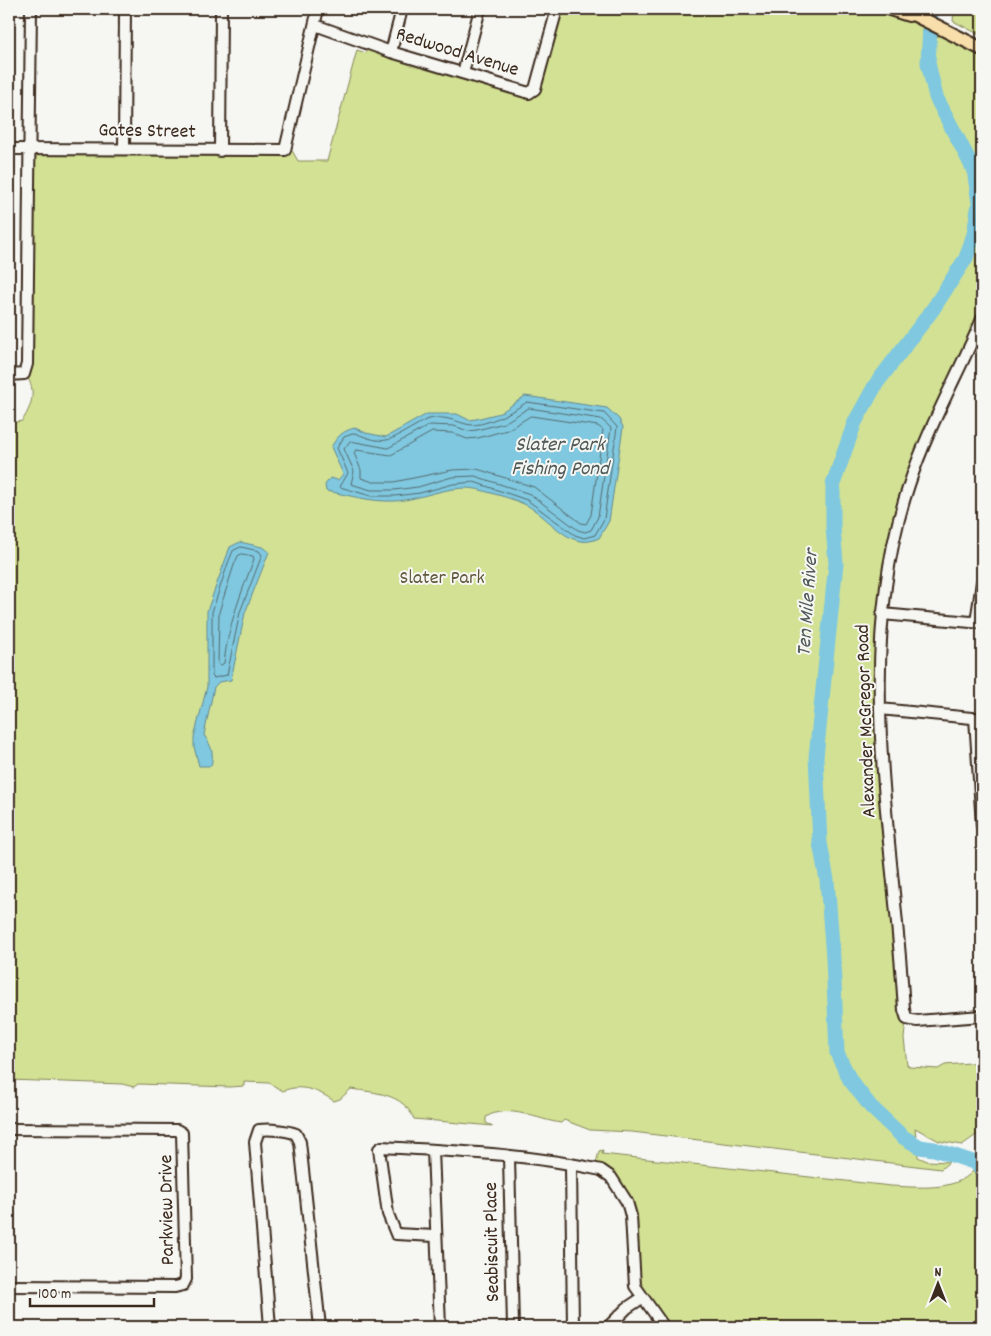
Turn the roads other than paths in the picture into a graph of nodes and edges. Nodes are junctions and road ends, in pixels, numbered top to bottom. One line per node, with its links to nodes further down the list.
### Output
1 (31, 9): 16 (street)
2 (125, 9): 17 (street)
3 (221, 9): 18 (street)
4 (318, 9): 11 (street)
5 (402, 9): 13 (street)
6 (480, 9): 14 (street)
7 (557, 9): 14 (street, Redwood Avenue)
8 (890, 9): 10 (main road)
9 (903, 9): 10 (main road)
10 (917, 18): 12 (main road)
11 (315, 25): 13 (street, Redwood Avenue); 18 (street, Gates Street)
12 (978, 46)
13 (391, 52): 14 (street, Redwood Avenue)
14 (463, 73)
15 (9, 149): 16 (street, Gates Street)
16 (28, 149): 17 (street, Gates Street); 21 (street)
17 (124, 149): 18 (street, Gates Street)
18 (220, 151)
19 (982, 319): 20 (street, Alexander McGregor Road)
20 (979, 335): 23 (street, Alexander McGregor Road)
21 (9, 375)
22 (982, 582): 24 (street)
23 (882, 614): 24 (street); 25 (street, Alexander McGregor Road)
24 (979, 622)
25 (880, 709): 26 (street); 28 (street, Alexander McGregor Road)
26 (979, 718): 27 (street)
27 (982, 826)
28 (982, 1016)
29 (9, 1129): 34 (street, Parkview Drive)
30 (433, 1150): 31 (street); 33 (street); 33 (street)
31 (509, 1157): 32 (street); 39 (street, Seabiscuit Place)
32 (571, 1166): 35 (street); 40 (street)
33 (436, 1236): 38 (street)
34 (9, 1286)
35 (642, 1298): 41 (street); 42 (street)
36 (270, 1327): 37 (street)
37 (320, 1327)
38 (440, 1327)
39 (513, 1327)
40 (573, 1327)
41 (608, 1327)
42 (664, 1327)

